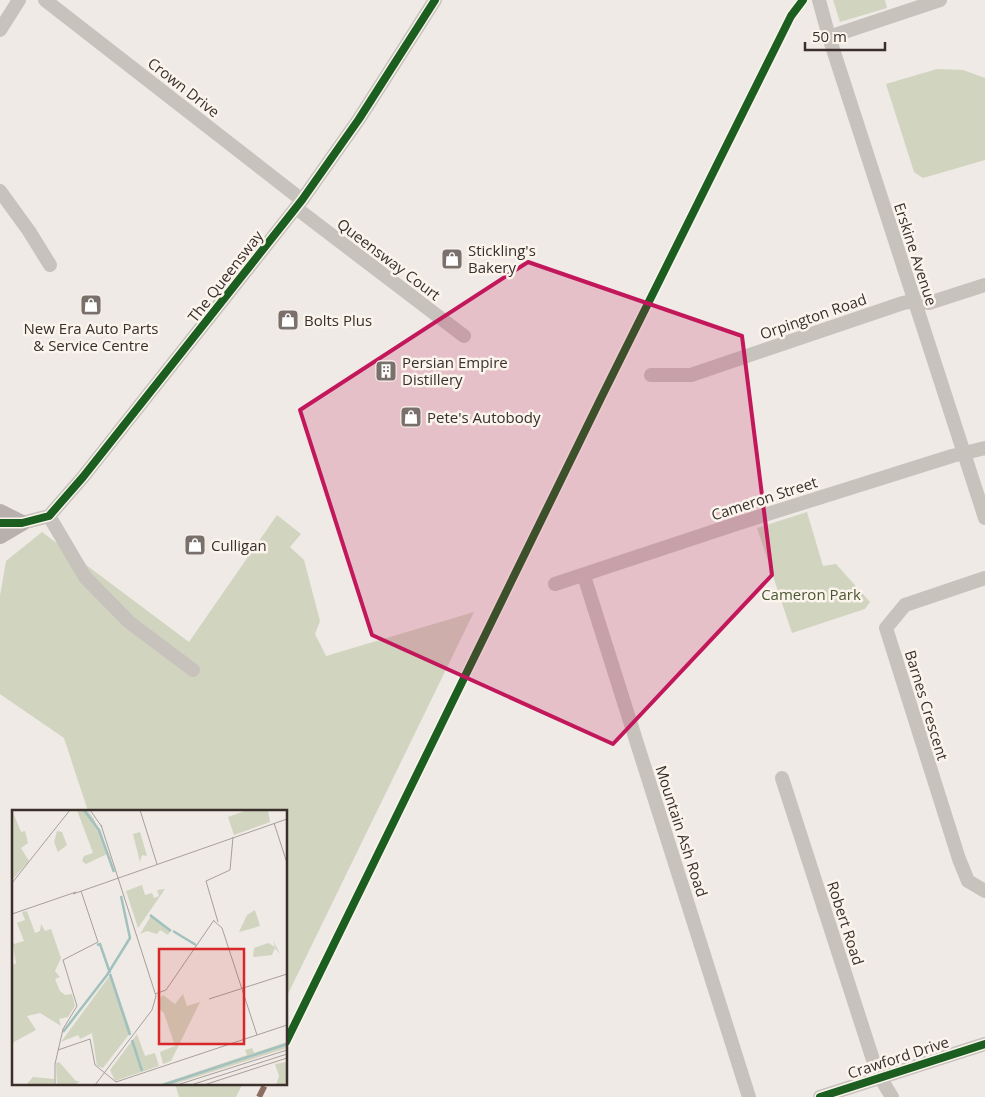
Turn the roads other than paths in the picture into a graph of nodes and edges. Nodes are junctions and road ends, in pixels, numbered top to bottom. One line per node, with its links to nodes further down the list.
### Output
1 (19, 0): 6 (street)
2 (46, 0): 9 (street, Crown Drive)
3 (435, 0): 9 (street, The Queensway)
4 (818, 0): 7 (street, Erskine Avenue)
5 (940, 0): 7 (street)
6 (0, 30)
7 (829, 36): 12 (street, Erskine Avenue)
8 (0, 191): 10 (street)
9 (299, 204): 13 (street, Queensway Court); 18 (street, The Queensway)
10 (50, 265)
11 (985, 285): 12 (street, Orpington Road)
12 (914, 300): 14 (street, Orpington Road); 16 (street, Erskine Avenue)
13 (464, 336)
14 (651, 375)
15 (985, 448): 16 (street, Cameron Street)
16 (963, 453): 19 (street, Erskine Avenue); 23 (street, Cameron Street)
17 (0, 512): 21 (main road)
18 (50, 516): 21 (street); 26 (street)
19 (985, 518)
20 (0, 523): 21 (street)
21 (22, 523): 22 (main road)
22 (0, 536)
23 (584, 576): 25 (street, Cameron Street); 31 (street, Mountain Ash Road)
24 (985, 578): 28 (street, Barnes Crescent)
25 (555, 584)
26 (193, 670)
27 (782, 778): 30 (street, Robert Road)
28 (985, 891)
29 (985, 1044): 30 (street, Crawford Drive)
30 (880, 1077): 32 (street, Crawford Drive); 33 (street, Robert Road)
31 (749, 1097)
32 (820, 1097)
33 (892, 1097)

